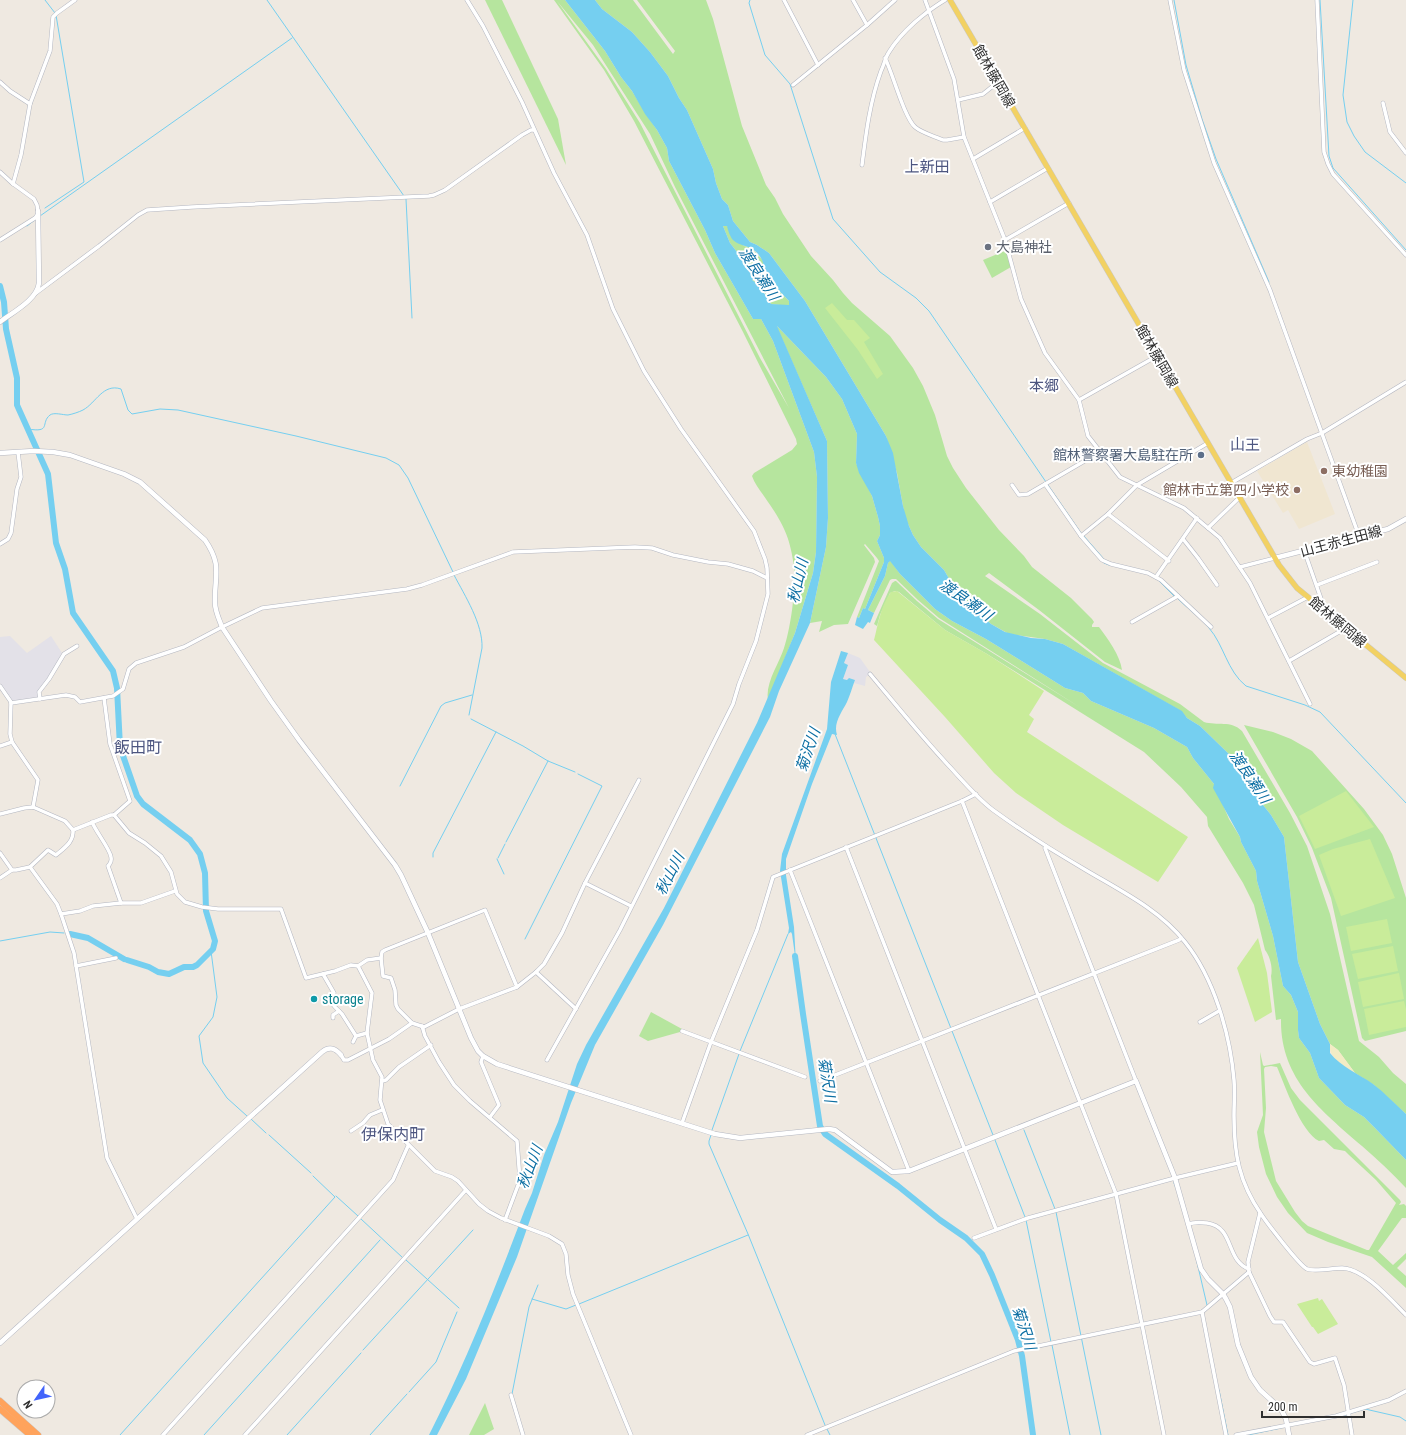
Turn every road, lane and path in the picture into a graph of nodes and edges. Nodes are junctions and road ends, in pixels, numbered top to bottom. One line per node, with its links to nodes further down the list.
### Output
1 (75, 0): 20 (street)
2 (467, 0): 22 (street)
3 (853, 0): 12 (street)
4 (895, 0): 12 (street)
5 (925, 0): 11 (street)
6 (945, 0): 11 (street)
7 (950, 0): 15 (main road, 館林藤岡線)
8 (1170, 0): 41 (street)
9 (1316, 0): 35 (street)
10 (787, 1): 14 (street)
11 (929, 10): 13 (street); 18 (street)
12 (867, 25): 14 (street)
13 (886, 58): 23 (street); 26 (street)
14 (818, 65): 17 (street)
15 (998, 82): 18 (street); 21 (main road, 館林藤岡線)
16 (1, 85): 20 (street)
17 (793, 85)
18 (958, 100): 23 (street)
19 (1384, 103): 24 (street)
20 (30, 104): 29 (street)
21 (1025, 128): 25 (street); 27 (main road, 館林藤岡線)
22 (534, 130): 36 (street); 65 (street)
23 (964, 137): 25 (street)
24 (1406, 153)
25 (973, 159): 30 (street)
26 (862, 165)
27 (1048, 168): 30 (street); 31 (main road, 館林藤岡線)
28 (0, 172): 29 (street)
29 (13, 184): 32 (street)
30 (990, 202): 34 (street)
31 (1069, 203): 34 (street); 38 (main road, 館林藤岡線)
32 (38, 213): 33 (street); 36 (street)
33 (0, 240)
34 (1005, 240): 40 (street)
35 (1406, 255)
36 (36, 293): 37 (street)
37 (0, 322)
38 (1157, 356): 40 (street); 42 (main road, 館林藤岡線)
39 (1406, 382): 41 (street)
40 (1080, 400): 44 (street)
41 (1322, 433): 46 (street); 56 (street)
42 (1208, 443): 46 (main road, 館林藤岡線); 49 (street)
43 (18, 452): 45 (street); 58 (street); 73 (street)
44 (1100, 452): 48 (street); 49 (street)
45 (0, 453)
46 (1231, 483): 50 (main road, 館林藤岡線)
47 (1012, 484): 48 (street)
48 (1045, 484): 55 (street)
49 (1137, 485): 51 (street); 52 (street)
50 (1240, 497): 54 (street); 60 (main road, 館林藤岡線)
51 (1108, 514): 55 (street); 61 (street)
52 (1197, 518): 54 (street); 57 (street)
53 (1406, 519): 56 (street, 山王赤生田線)
54 (1208, 528): 63 (street)
55 (1081, 536): 64 (street)
56 (1359, 536): 59 (street, 山王赤生田線)
57 (1183, 539): 61 (street); 66 (street)
58 (0, 544)
59 (1305, 550): 60 (street, 山王赤生田線); 67 (street)
60 (1275, 558): 63 (street); 69 (main road, 館林藤岡線)
61 (1169, 561): 64 (street)
62 (1377, 562): 67 (street)
63 (1240, 567): 71 (street)
64 (1156, 577): 68 (street)
65 (768, 578): 73 (street); 105 (street)
66 (1216, 585)
67 (1317, 585): 70 (street)
68 (1178, 596): 72 (street); 74 (street)
69 (1308, 597): 70 (main road, 館林藤岡線); 71 (street)
70 (1325, 611): 75 (main road, 館林藤岡線)
71 (1268, 618): 77 (street)
72 (1132, 622)
73 (222, 626): 81 (street); 107 (street)
74 (1211, 627)
75 (1346, 628): 77 (street); 79 (main road, 館林藤岡線)
76 (76, 646): 82 (street)
77 (1289, 661): 84 (street)
78 (870, 674): 88 (street)
79 (1406, 678)
80 (0, 686): 83 (street)
81 (104, 698): 82 (street); 92 (street)
82 (40, 699): 83 (street)
83 (11, 703): 85 (street)
84 (1310, 704)
85 (12, 742): 86 (street); 90 (street)
86 (0, 746)
87 (639, 780): 102 (street)
88 (976, 794): 89 (street); 95 (street)
89 (962, 802): 96 (street); 117 (street)
90 (33, 807): 91 (street); 94 (street)
91 (0, 814)
92 (114, 815): 93 (street); 103 (street)
93 (92, 822): 94 (street); 104 (street)
94 (73, 830): 98 (street)
95 (1046, 846): 108 (street); 114 (street)
96 (846, 847): 100 (street); 129 (street)
97 (0, 853): 99 (street)
98 (30, 867): 99 (street); 106 (street)
99 (12, 870): 101 (street)
100 (788, 870): 131 (street); 137 (street)
101 (0, 878)
102 (585, 883): 105 (street); 113 (street)
103 (175, 891): 104 (street); 115 (street)
104 (122, 903): 106 (street)
105 (631, 906): 118 (street)
106 (61, 914): 111 (street)
107 (428, 933): 110 (street); 116 (street); 119 (street)
108 (1181, 938): 114 (street); 120 (street)
109 (116, 958): 111 (street)
110 (381, 958): 112 (street); 124 (street)
111 (76, 966): 155 (street)
112 (358, 966): 115 (street); 127 (street)
113 (536, 972): 116 (street); 118 (street)
114 (1094, 973): 117 (street); 141 (street)
115 (323, 974): 121 (street)
116 (517, 987): 119 (street)
117 (1038, 995): 129 (street); 142 (street)
118 (576, 1008): 136 (street)
119 (459, 1009): 125 (street); 135 (street)
120 (1219, 1010): 123 (street); 149 (street)
121 (339, 1011): 122 (street); 128 (street)
122 (332, 1018)
123 (1200, 1022)
124 (412, 1023): 125 (street); 133 (street)
125 (422, 1026): 132 (street)
126 (682, 1031): 131 (street)
127 (367, 1032): 128 (street); 133 (street)
128 (356, 1036): 130 (street)
129 (922, 1041): 137 (street); 148 (street)
130 (353, 1042)
131 (711, 1042): 138 (street); 145 (street)
132 (431, 1045): 139 (street); 144 (street)
133 (370, 1048): 134 (street); 139 (street)
134 (341, 1055): 155 (street)
135 (484, 1056): 144 (street); 145 (street)
136 (547, 1060)
137 (866, 1063): 140 (street); 150 (street)
138 (805, 1077)
139 (382, 1081): 143 (street)
140 (820, 1081)
141 (1136, 1081): 142 (street); 151 (street)
142 (1080, 1103): 148 (street); 153 (street)
143 (382, 1110): 146 (street); 147 (street)
144 (490, 1117): 156 (street)
145 (682, 1123): 150 (street)
146 (351, 1131)
147 (408, 1146): 152 (street); 174 (street)
148 (965, 1149): 150 (street); 158 (street)
149 (1238, 1163): 151 (street); 154 (street)
150 (908, 1171)
151 (1175, 1178): 153 (street); 157 (street)
152 (466, 1190): 156 (street); 175 (street)
153 (1116, 1194): 158 (street); 164 (street)
154 (1260, 1214): 160 (street); 163 (street)
155 (138, 1219): 165 (street)
156 (506, 1220): 177 (street)
157 (1188, 1224): 160 (street); 161 (street)
158 (996, 1229): 159 (street)
159 (974, 1238)
160 (1249, 1270): 161 (street); 170 (street)
161 (1223, 1294): 162 (street); 171 (street)
162 (1202, 1312): 164 (street); 180 (street)
163 (1406, 1315)
164 (1142, 1325): 178 (street); 179 (street)
165 (0, 1343)
166 (1406, 1391): 170 (street)
167 (511, 1395): 176 (street)
168 (0, 1401): 173 (highway)
169 (0, 1409): 172 (highway)
170 (1348, 1412): 171 (street); 183 (street)
171 (1287, 1425): 181 (street); 182 (street)
172 (30, 1435)
173 (38, 1435)
174 (163, 1435)
175 (245, 1435)
176 (522, 1435)
177 (630, 1435)
178 (807, 1435)
179 (1164, 1435)
180 (1226, 1435)
181 (1236, 1435)
182 (1289, 1435)
183 (1352, 1435)

